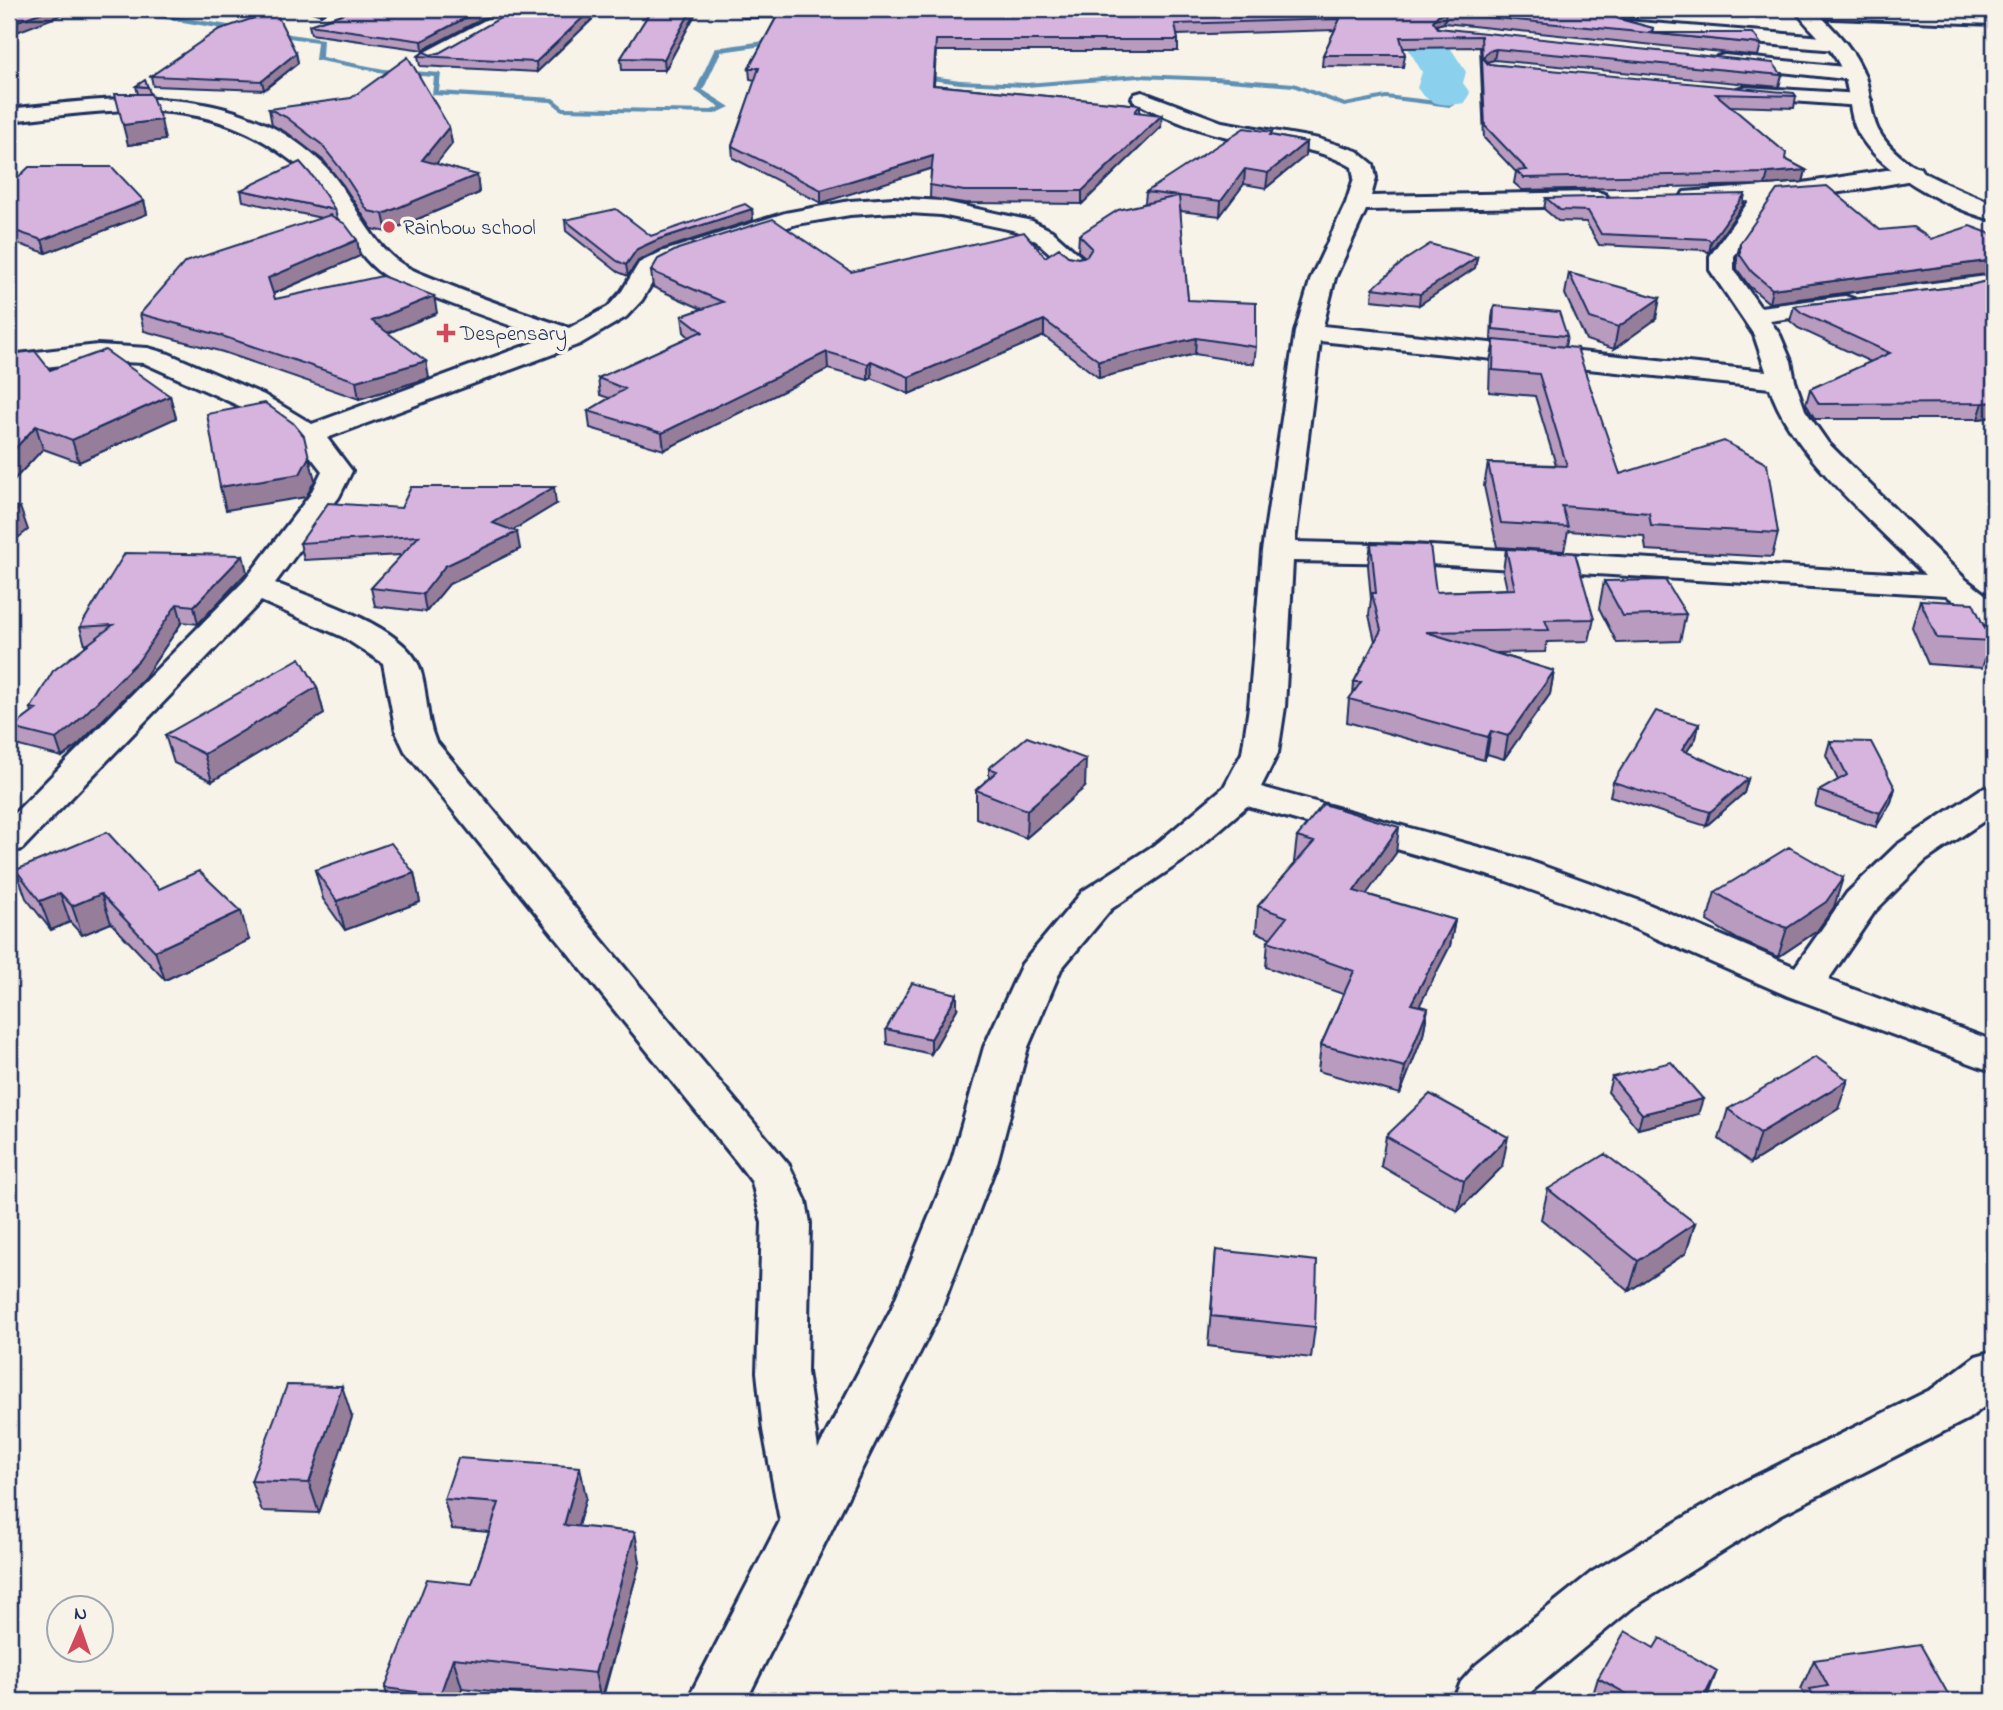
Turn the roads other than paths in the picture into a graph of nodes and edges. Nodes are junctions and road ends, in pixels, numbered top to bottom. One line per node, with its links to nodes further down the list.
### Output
1 (519, 9): 6 (street)
2 (1599, 9): 5 (street)
3 (1805, 10): 4 (street); 5 (street)
4 (1994, 18)
5 (1836, 44): 8 (street)
6 (432, 56)
7 (1708, 59): 8 (street)
8 (1854, 74): 11 (street)
9 (1718, 90): 11 (street)
10 (1142, 98): 17 (street)
11 (1861, 100): 13 (street)
12 (9, 115): 23 (street)
13 (1912, 173): 14 (street); 18 (street)
14 (1765, 195): 15 (street); 21 (street)
15 (1668, 197)
16 (1626, 198): 17 (street)
17 (1358, 203): 22 (street)
18 (1994, 213)
19 (1077, 264): 23 (street)
20 (1874, 300): 21 (street)
21 (1754, 315): 25 (street)
22 (1308, 332): 25 (street); 27 (street)
23 (571, 338): 26 (street)
24 (9, 363): 26 (street)
25 (1780, 381): 28 (street)
26 (308, 435): 29 (street)
27 (1278, 551): 28 (street); 31 (street)
28 (1954, 586): 30 (street)
29 (256, 587): 33 (street); 37 (street)
30 (1994, 616)
31 (1240, 793): 34 (street); 37 (street)
32 (1994, 797): 34 (street)
33 (9, 841)
34 (1803, 986): 35 (street)
35 (1994, 1057)
36 (1994, 1371): 39 (street)
37 (808, 1526): 38 (street)
38 (716, 1701)
39 (1482, 1701)

